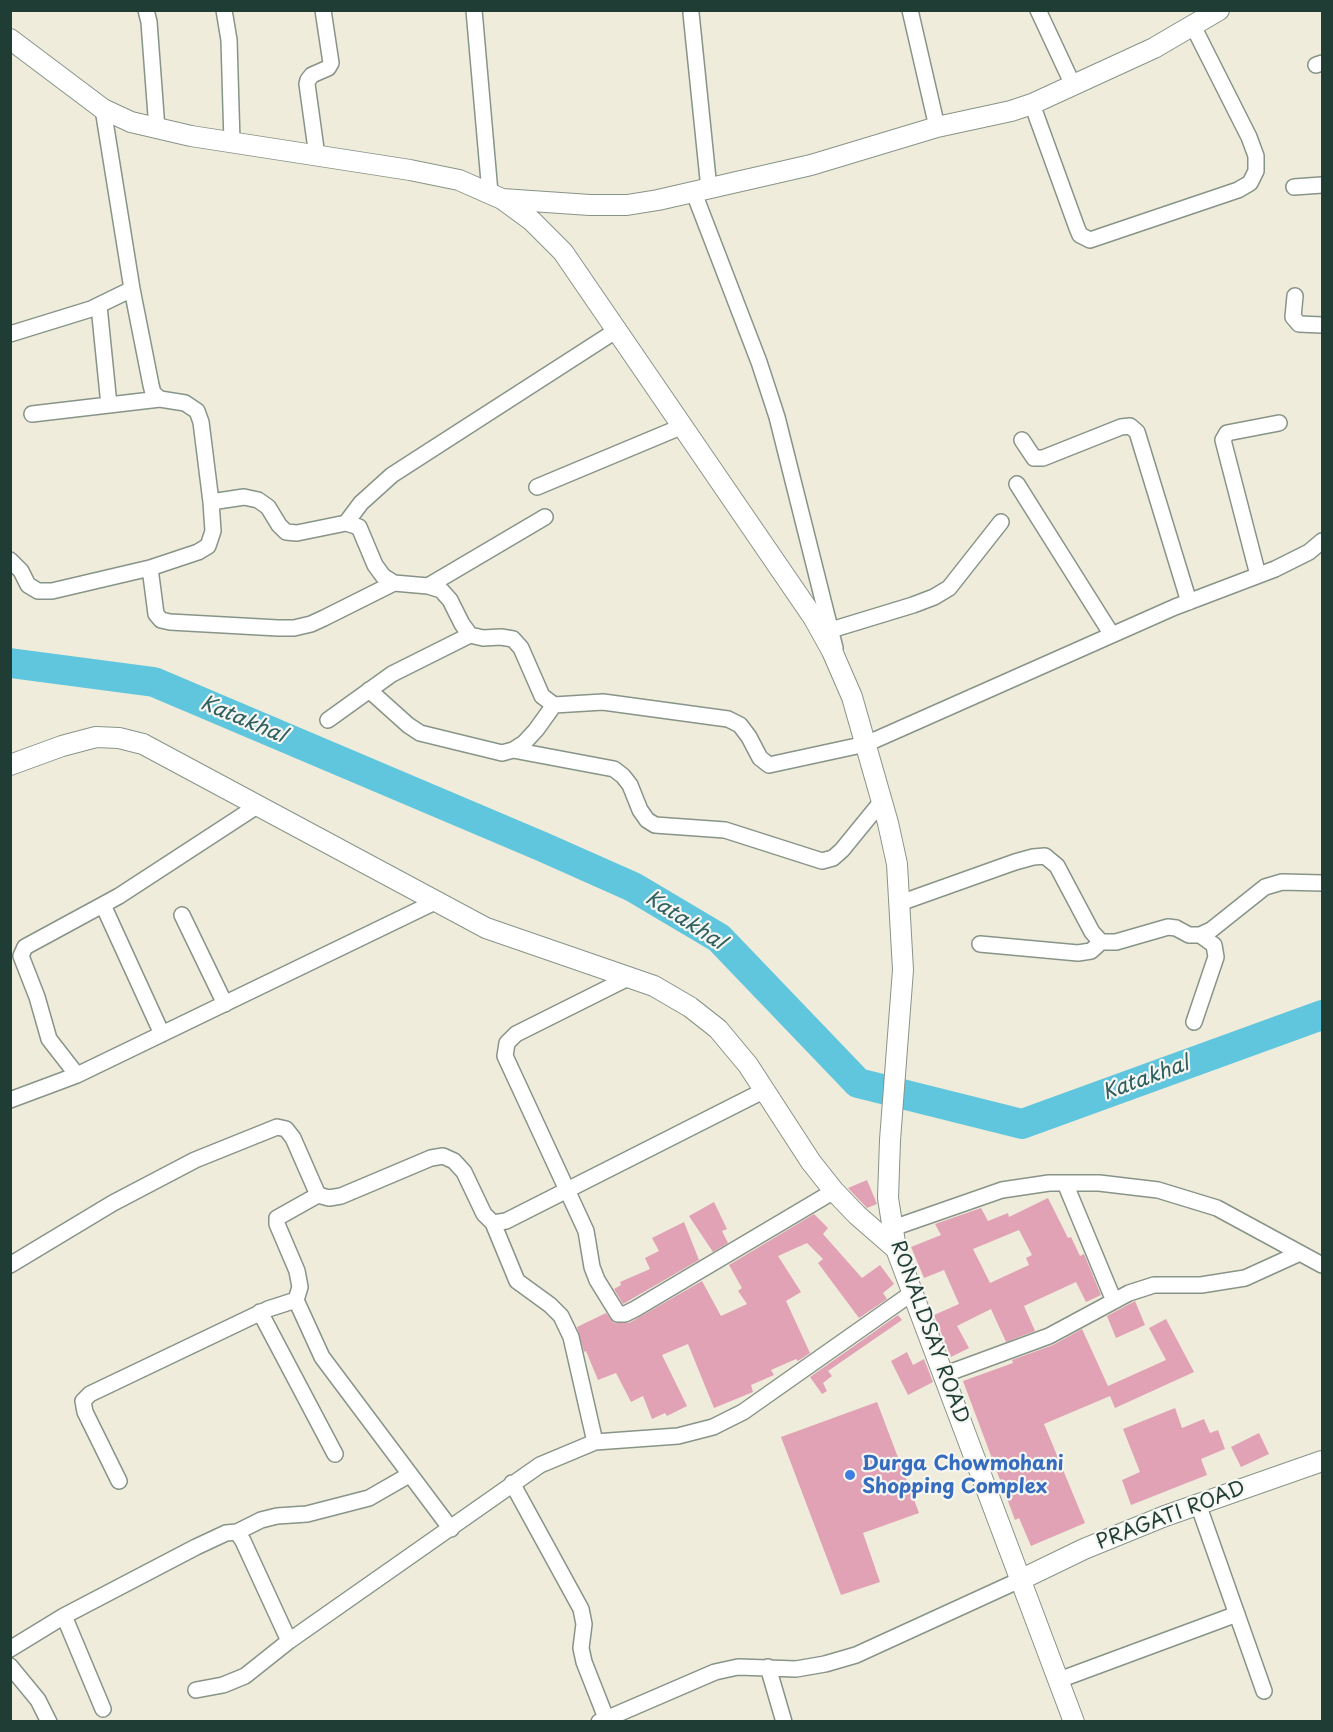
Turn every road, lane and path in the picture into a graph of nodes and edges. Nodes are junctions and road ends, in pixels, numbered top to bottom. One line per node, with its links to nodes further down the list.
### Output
1 (146, 10): 15 (street)
2 (224, 10): 16 (street)
3 (323, 10): 17 (street)
4 (474, 10): 21 (street)
5 (910, 10): 14 (street)
6 (1038, 10): 11 (street)
7 (1219, 10): 9 (street)
8 (691, 13): 20 (street)
9 (1193, 26): 11 (street); 12 (street)
10 (15, 48): 13 (street)
11 (1073, 85): 12 (street)
12 (1032, 104): 14 (street)
13 (103, 109): 15 (street); 22 (street)
14 (937, 127): 20 (street)
15 (157, 129): 16 (street)
16 (232, 142): 17 (street)
17 (317, 156): 21 (street)
18 (1323, 185): 19 (street)
19 (1294, 187)
20 (701, 191): 21 (street); 47 (street)
21 (496, 196): 26 (street, RONALDSAY ROAD)
22 (132, 289): 24 (street); 28 (street)
23 (1295, 296): 25 (street)
24 (99, 306): 27 (street); 29 (street)
25 (1322, 329)
26 (617, 330): 32 (street, RONALDSAY ROAD); 39 (street)
27 (10, 334)
28 (160, 399): 29 (street); 36 (street)
29 (109, 405): 30 (street)
30 (32, 414)
31 (1279, 423): 43 (street)
32 (683, 426): 35 (street); 50 (street, RONALDSAY ROAD)
33 (1022, 440): 46 (street)
34 (1017, 484): 49 (street)
35 (537, 487)
36 (211, 502): 39 (street); 42 (street)
37 (545, 517): 45 (street)
38 (1000, 522): 47 (street)
39 (346, 523): 44 (street)
40 (1323, 541): 43 (street)
41 (10, 560): 42 (street)
42 (150, 568): 44 (street)
43 (1258, 575): 46 (street)
44 (394, 583): 45 (street)
45 (428, 586): 48 (street)
46 (1189, 602): 49 (street)
47 (831, 630): 50 (street)
48 (470, 635): 51 (street); 52 (street)
49 (1112, 635): 54 (street)
50 (842, 675): 54 (street, RONALDSAY ROAD)
51 (369, 690): 53 (street); 55 (street)
52 (554, 705): 54 (street); 55 (street)
53 (328, 720)
54 (866, 744): 57 (street, RONALDSAY ROAD)
55 (513, 750): 57 (street)
56 (10, 765): 58 (street)
57 (882, 801): 61 (street, RONALDSAY ROAD)
58 (257, 806): 60 (street); 62 (street)
59 (1323, 883): 64 (street)
60 (437, 902): 67 (street); 68 (street)
61 (900, 903): 65 (street); 79 (street, RONALDSAY ROAD)
62 (103, 905): 70 (street); 71 (street)
63 (182, 915): 68 (street)
64 (1200, 935): 65 (street); 69 (street)
65 (1101, 942): 66 (street)
66 (980, 944)
67 (630, 977): 72 (street); 75 (street)
68 (225, 1004): 70 (street)
69 (1194, 1022)
70 (162, 1034): 71 (street)
71 (76, 1075): 73 (street)
72 (763, 1090): 75 (street); 76 (street)
73 (10, 1100)
74 (1065, 1183): 79 (street); 81 (street); 86 (street)
75 (566, 1190): 76 (street); 78 (street)
76 (834, 1191): 80 (street)
77 (318, 1195): 78 (street); 82 (street); 85 (street)
78 (493, 1222): 89 (street)
79 (892, 1228): 80 (street, RONALDSAY ROAD)
80 (896, 1249): 84 (street, RONALDSAY ROAD)
81 (1300, 1253): 83 (street); 86 (street)
82 (10, 1265)
83 (1323, 1265)
84 (912, 1293): 88 (street, RONALDSAY ROAD); 89 (street)
85 (296, 1300): 87 (street); 92 (street)
86 (1114, 1301): 88 (street)
87 (260, 1312): 90 (street); 93 (street)
88 (944, 1375): 98 (street, RONALDSAY ROAD)
89 (595, 1442): 94 (street)
90 (336, 1454)
91 (1323, 1461): 95 (street, PRAGATI ROAD)
92 (409, 1474): 96 (street); 97 (street)
93 (119, 1481)
94 (512, 1483): 96 (street); 109 (street)
95 (1198, 1504): 98 (street, PRAGATI ROAD); 99 (street)
96 (451, 1529): 101 (street)
97 (237, 1532): 100 (street); 101 (street)
98 (1022, 1579): 104 (street); 105 (street, RONALDSAY ROAD)
99 (1237, 1614): 105 (street); 107 (street)
100 (64, 1616): 102 (street); 108 (street)
101 (289, 1641): 106 (street)
102 (10, 1649)
103 (10, 1666): 110 (street)
104 (768, 1667): 109 (street); 111 (street)
105 (1059, 1680): 112 (street, RONALDSAY ROAD)
106 (196, 1690)
107 (1264, 1691)
108 (103, 1709)
109 (603, 1720)
110 (49, 1722)
111 (784, 1722)
112 (1074, 1722)

